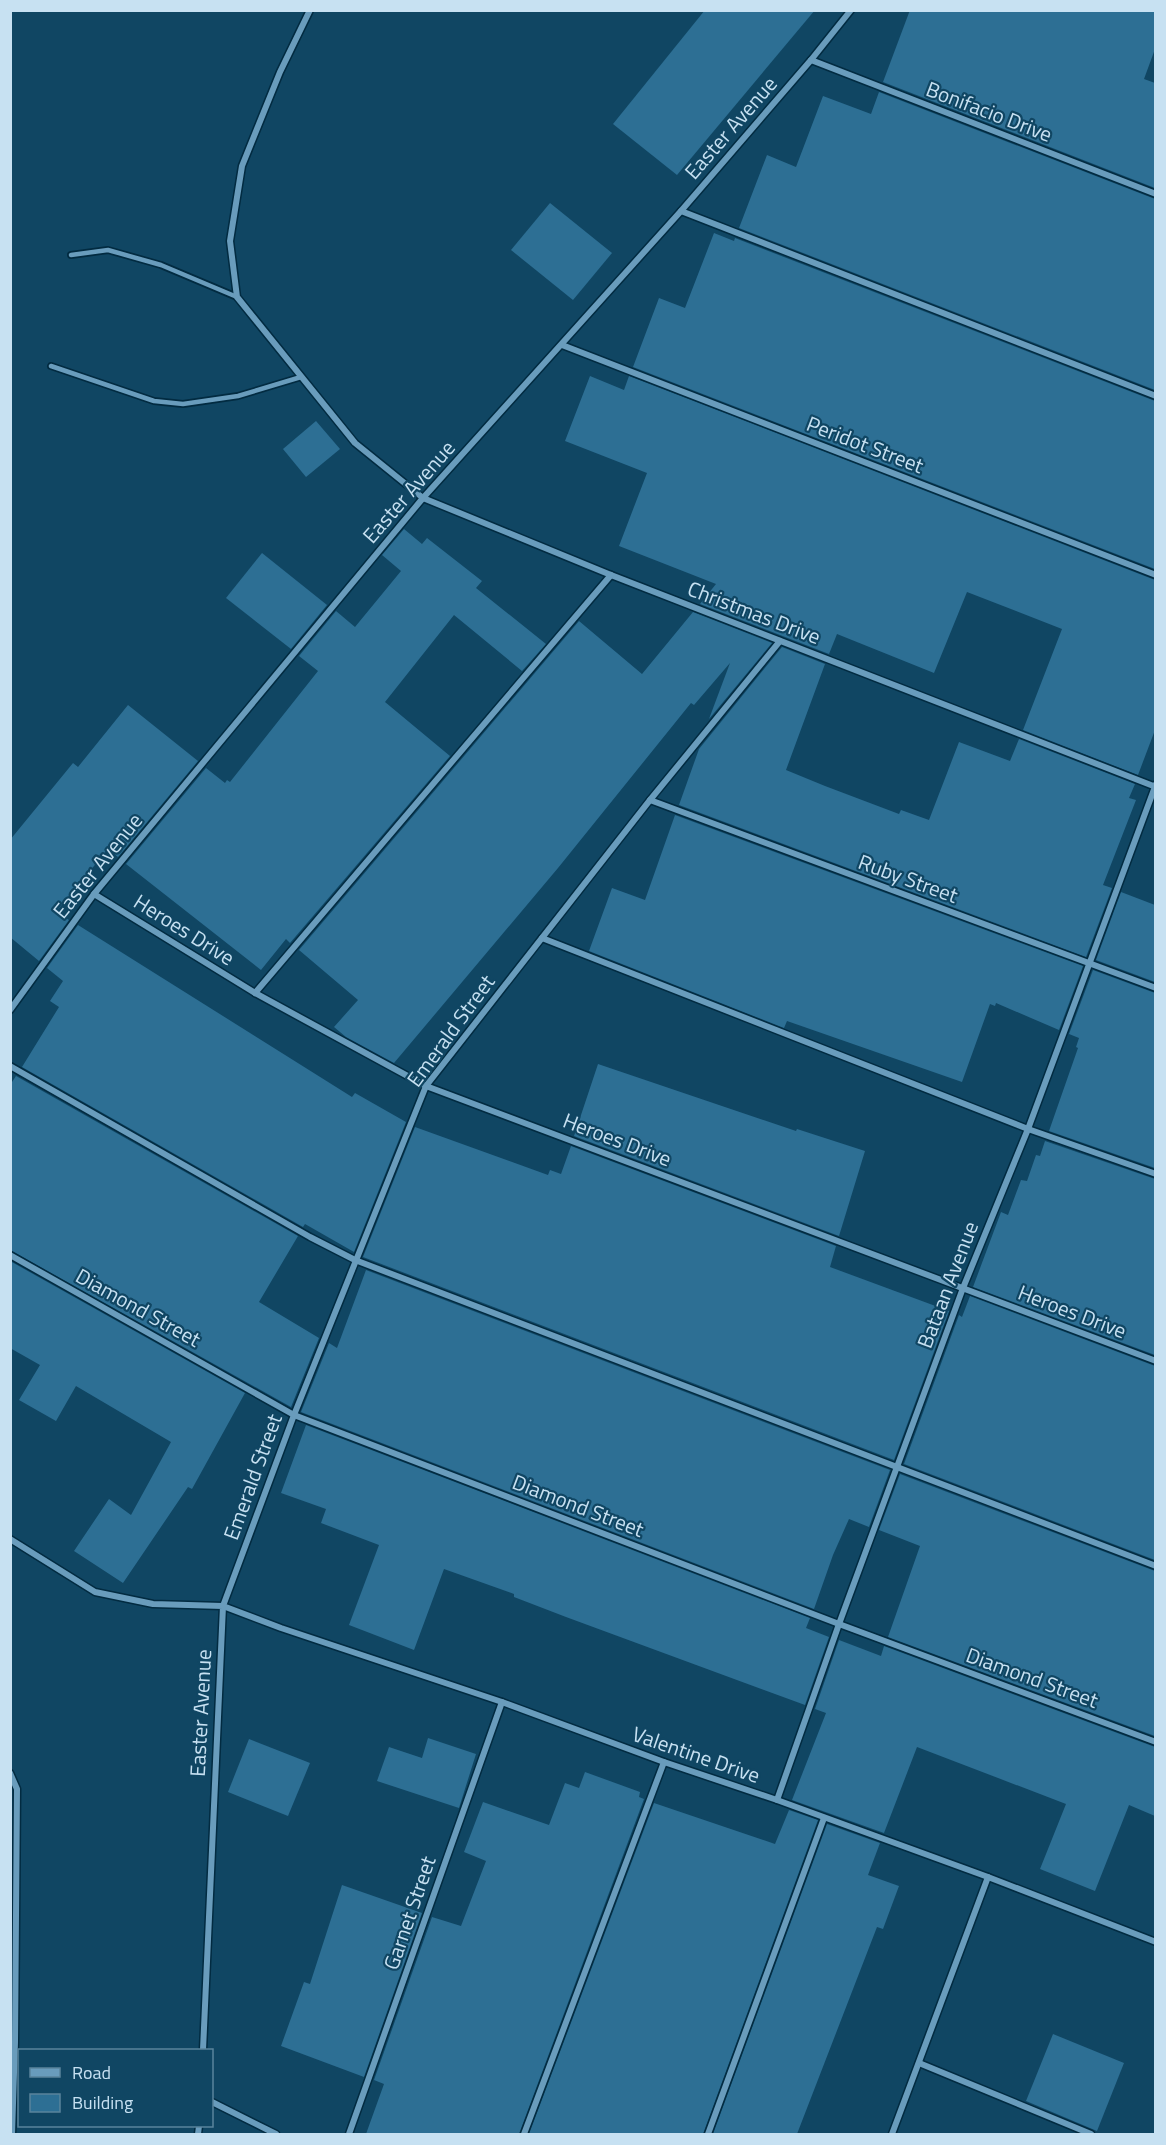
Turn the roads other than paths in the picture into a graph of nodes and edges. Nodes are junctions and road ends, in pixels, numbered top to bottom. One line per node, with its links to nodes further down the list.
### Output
1 (310, 10): 7 (street)
2 (851, 10): 3 (street, Easter Avenue)
3 (811, 60): 4 (street, Bonifacio Drive); 5 (street, Easter Avenue)
4 (1155, 194)
5 (681, 211): 8 (street, Easter Avenue); 11 (street)
6 (71, 255): 7 (lane)
7 (237, 297): 10 (street, Christmas Drive)
8 (562, 345): 12 (street, Easter Avenue); 14 (street, Peridot Street)
9 (51, 366): 10 (lane)
10 (301, 377): 12 (street, Christmas Drive)
11 (1155, 396)
12 (423, 498): 13 (street, Christmas Drive); 18 (street, Easter Avenue)
13 (610, 574): 15 (street, Christmas Drive); 22 (street)
14 (1155, 575)
15 (780, 641): 16 (street, Christmas Drive); 17 (street, Emerald Street)
16 (1155, 786): 20 (street, Bataan Avenue)
17 (650, 800): 19 (street, Emerald Street); 20 (street, Ruby Street)
18 (94, 894): 22 (street, Heroes Drive); 23 (street, Easter Avenue)
19 (542, 938): 25 (street, Emerald Street); 26 (street)
20 (1089, 964): 21 (street, Ruby Street); 26 (street, Bataan Avenue)
21 (1155, 988)
22 (255, 993): 25 (street, Heroes Drive)
23 (10, 1010)
24 (10, 1066): 29 (street)
25 (426, 1086): 29 (street, Emerald Street); 30 (street, Heroes Drive)
26 (1028, 1129): 27 (street); 30 (street, Bataan Avenue)
27 (1155, 1174)
28 (10, 1255): 32 (street, Diamond Street)
29 (355, 1260): 32 (street, Emerald Street); 33 (street)
30 (963, 1288): 31 (street, Heroes Drive); 33 (street, Bataan Avenue)
31 (1155, 1361)
32 (294, 1414): 36 (street, Emerald Street); 37 (street, Diamond Street)
33 (898, 1467): 35 (street); 37 (street, Bataan Avenue)
34 (10, 1539): 36 (street)
35 (1155, 1566)
36 (223, 1606): 38 (street, Valentine Drive); 47 (street, Easter Avenue)
37 (839, 1624): 39 (street, Diamond Street); 42 (street, Bataan Avenue)
38 (501, 1702): 40 (street, Valentine Drive); 52 (street, Garnet Street)
39 (1155, 1742)
40 (664, 1762): 42 (street, Valentine Drive); 53 (street)
41 (10, 1773): 46 (street)
42 (777, 1800): 43 (street, Valentine Drive)
43 (824, 1818): 44 (street, Valentine Drive); 54 (street)
44 (988, 1877): 45 (street, Valentine Drive); 48 (street)
45 (1155, 1942)
46 (13, 2041): 50 (street)
47 (203, 2049)
48 (919, 2064): 55 (street); 56 (street)
49 (213, 2102): 51 (street)
50 (12, 2134)
51 (276, 2134)
52 (349, 2134)
53 (524, 2134)
54 (708, 2134)
55 (892, 2134)
56 (1091, 2134)

